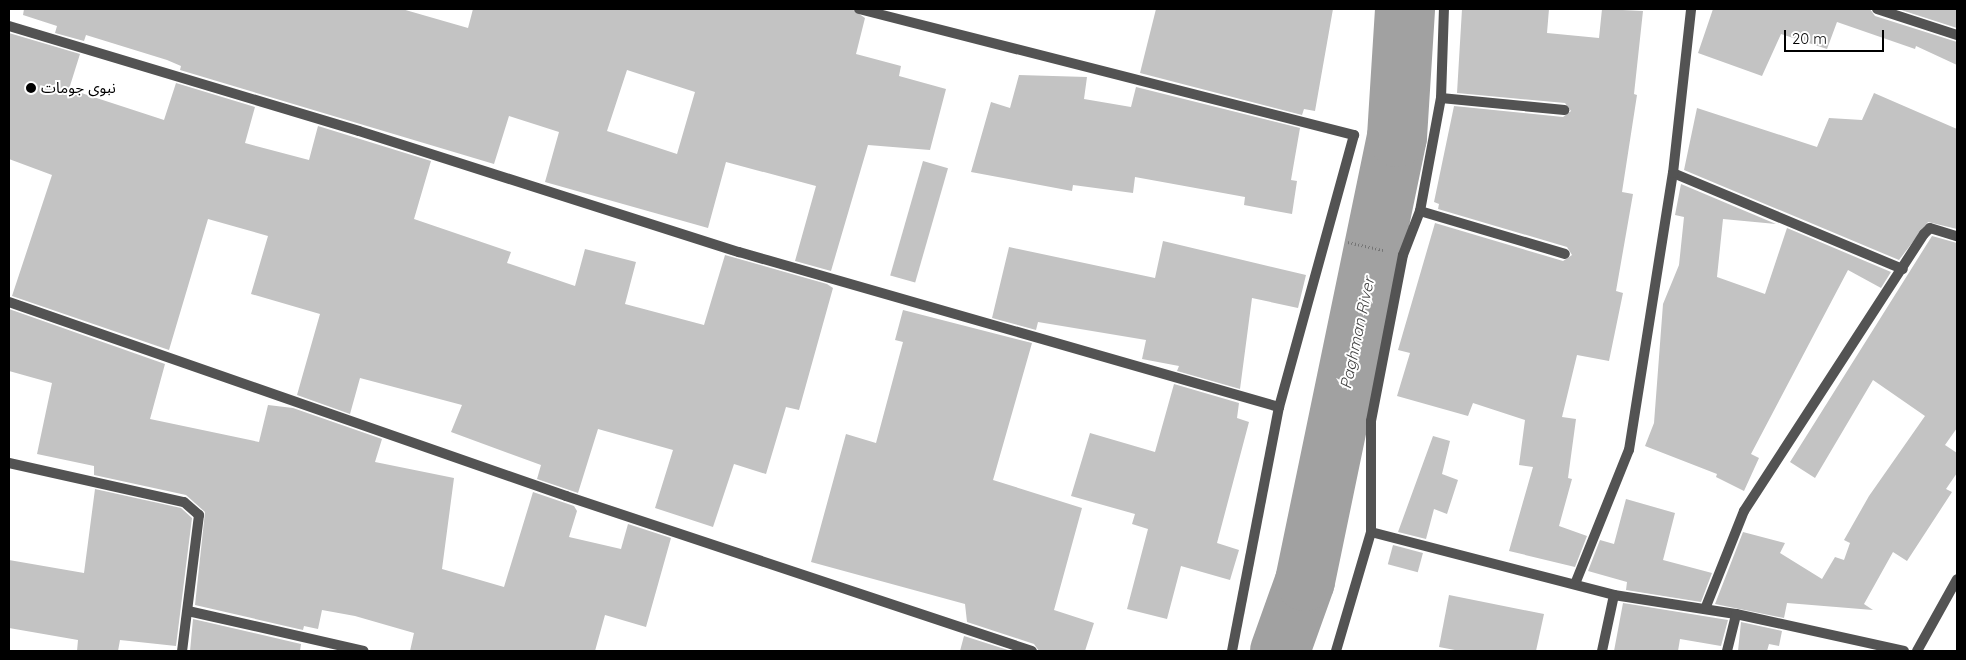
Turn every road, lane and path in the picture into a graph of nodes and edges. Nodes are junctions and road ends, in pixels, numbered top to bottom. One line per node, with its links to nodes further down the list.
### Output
1 (860, 9): 12 (street)
2 (1444, 9): 7 (street)
3 (1691, 9): 9 (street)
4 (1877, 9): 6 (street)
5 (9, 26): 17 (street)
6 (1957, 35)
7 (1441, 98): 8 (street); 10 (street)
8 (1564, 110)
9 (1674, 173): 15 (street); 21 (street)
10 (1420, 211): 13 (street); 14 (street)
11 (1957, 236): 15 (street)
12 (1328, 237): 14 (path); 17 (street)
13 (1565, 254)
14 (1403, 255): 19 (street)
15 (1903, 269): 23 (street)
16 (9, 302): 28 (street)
17 (1279, 407): 29 (street)
18 (9, 463): 24 (street)
19 (1371, 532): 21 (street); 30 (street)
20 (1957, 579): 34 (street)
21 (1575, 584): 22 (street)
22 (1614, 595): 23 (street); 31 (street)
23 (1705, 609): 25 (street)
24 (188, 611): 26 (street); 27 (street)
25 (1736, 614): 32 (street); 33 (street)
26 (182, 651)
27 (364, 651)
28 (1032, 651)
29 (1232, 651)
30 (1336, 651)
31 (1602, 651)
32 (1728, 651)
33 (1904, 651)
34 (1917, 651)

